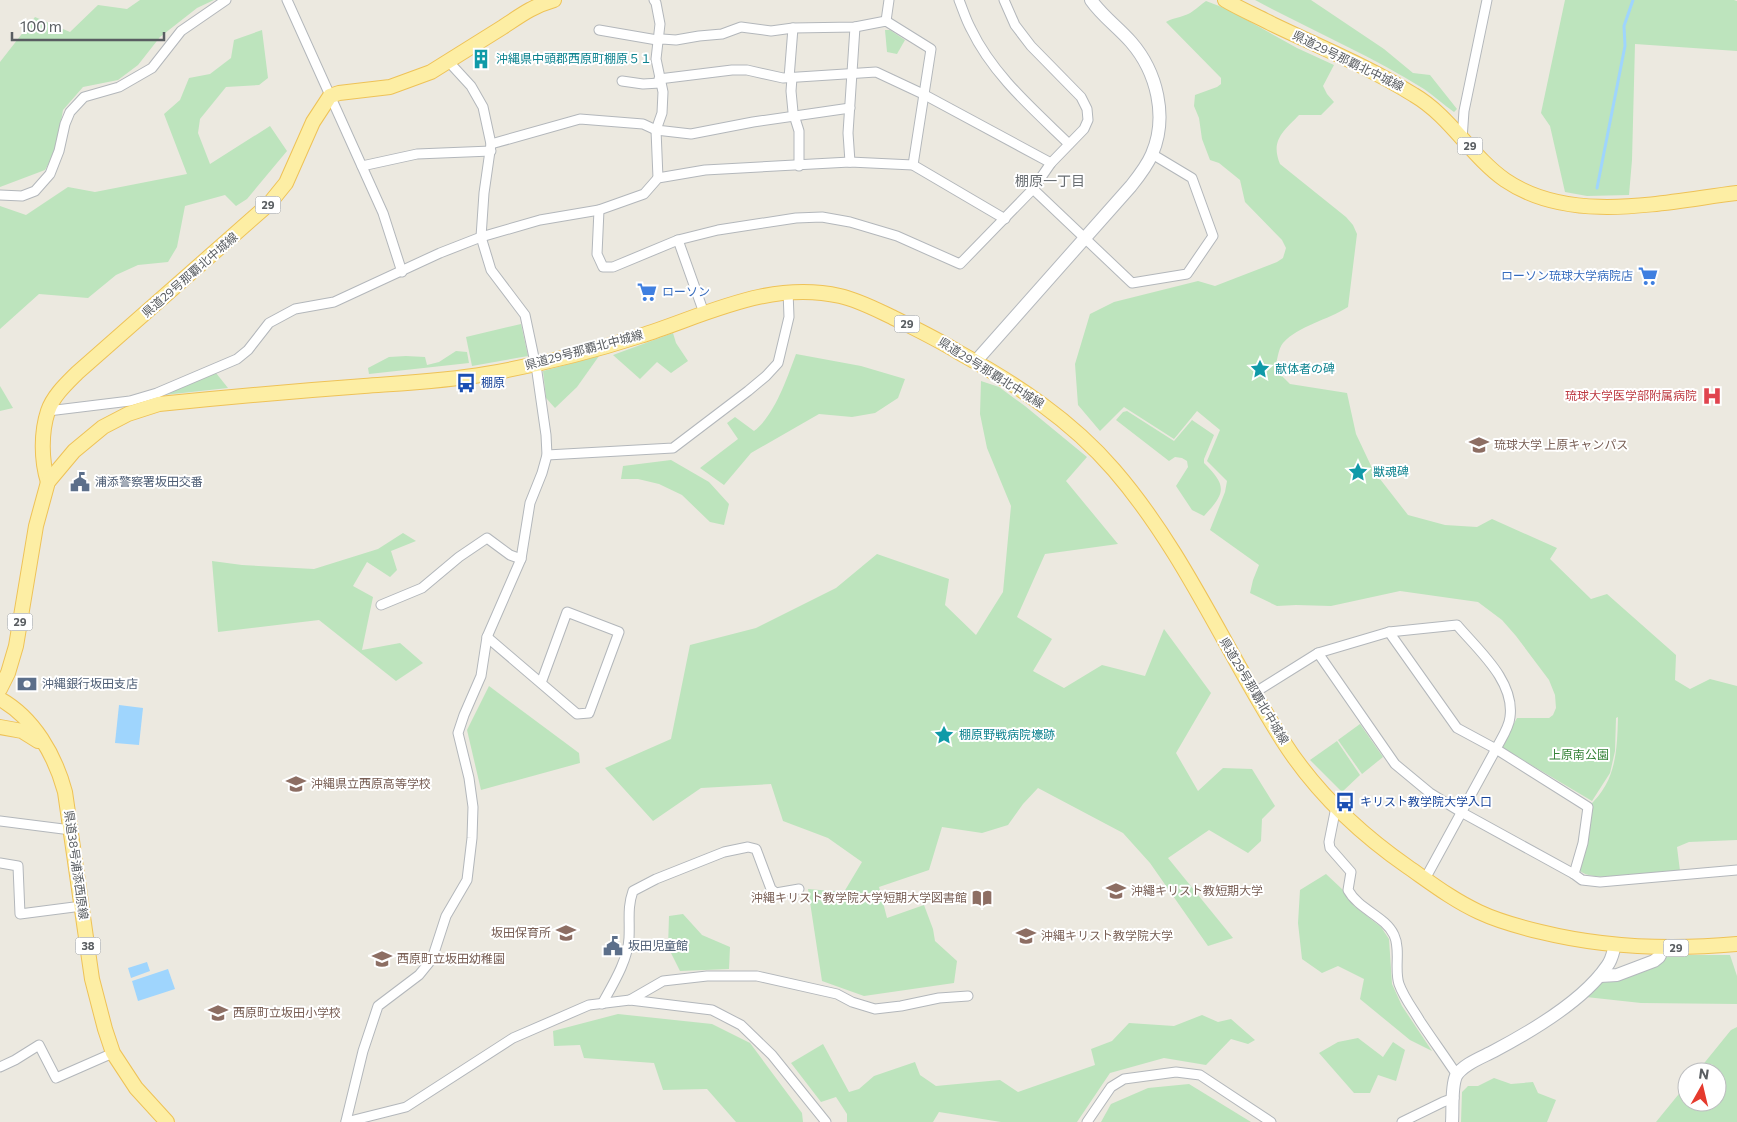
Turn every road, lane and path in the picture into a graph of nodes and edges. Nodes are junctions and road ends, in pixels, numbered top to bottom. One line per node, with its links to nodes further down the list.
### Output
1 (226, 0): 38 (street)
2 (287, 0): 22 (street)
3 (554, 0): 16 (main road)
4 (654, 0): 15 (street)
5 (889, 0): 11 (street)
6 (959, 0): 27 (street)
7 (1004, 0): 27 (street)
8 (1091, 0): 29 (street)
9 (1225, 0): 26 (main road, 県道29号那覇北中城線 / 29)
10 (1487, 0): 26 (street)
11 (886, 21): 12 (street); 21 (street)
12 (855, 27): 13 (street); 17 (street)
13 (793, 28): 15 (street); 18 (street)
14 (599, 30): 15 (street)
15 (657, 40): 20 (street)
16 (448, 61): 22 (main road); 28 (street)
17 (852, 73): 18 (street); 21 (street); 23 (street)
18 (791, 78): 20 (street); 24 (street)
19 (622, 80): 20 (street)
20 (659, 81): 25 (street)
21 (923, 94): 31 (street); 32 (street)
22 (330, 96): 33 (street); 51 (main road, 県道29号那覇北中城線 / 29)
23 (850, 108): 24 (street); 30 (street)
24 (795, 116): 25 (street); 34 (street)
25 (656, 130): 28 (street); 35 (street)
26 (1462, 139): 37 (main road, 県道29号那覇北中城線 / 29)
27 (1069, 144): 31 (street)
28 (491, 148): 33 (street); 41 (street)
29 (1152, 154): 42 (street); 42 (street)
30 (850, 162): 32 (street); 34 (street)
31 (1051, 163): 36 (street)
32 (913, 165): 40 (street)
33 (362, 166): 44 (street)
34 (799, 166): 35 (street)
35 (658, 178): 39 (street)
36 (1033, 189): 40 (street); 42 (street)
37 (1737, 193)
38 (0, 195)
39 (598, 210): 41 (street); 43 (street)
40 (1005, 218): 43 (street)
41 (481, 237): 44 (street); 48 (street)
42 (1085, 238): 47 (street)
43 (678, 240): 46 (street)
44 (402, 272): 49 (street)
45 (788, 291): 46 (main road, 県道29号那覇北中城線 / 29); 47 (main road, 県道29号那覇北中城線 / 29); 52 (street)
46 (704, 313): 48 (main road, 県道29号那覇北中城線 / 29)
47 (976, 361): 61 (main road, 県道29号那覇北中城線 / 29)
48 (536, 365): 49 (main road, 県道29号那覇北中城線 / 29); 52 (street)
49 (158, 399): 50 (main road, 県道29号那覇北中城線 / 29)
50 (132, 406): 51 (street); 53 (main road, 県道29号那覇北中城線 / 29)
51 (48, 411): 53 (main road, 県道29号那覇北中城線 / 29)
52 (547, 455): 54 (street)
53 (48, 482): 60 (main road, 県道29号那覇北中城線 / 29)
54 (521, 559): 55 (street); 57 (street)
55 (381, 605)
56 (1389, 632): 58 (street); 64 (street); 64 (street)
57 (486, 636): 59 (street); 88 (street)
58 (1318, 653): 61 (street); 67 (street)
59 (541, 683): 59 (street)
60 (0, 689)
61 (1254, 693): 66 (main road, 県道29号那覇北中城線 / 29)
62 (0, 698): 65 (main road, 県道38号浦添西原線 / 38)
63 (0, 727): 65 (main road)
64 (1496, 749): 67 (street); 72 (street)
65 (50, 752): 69 (main road, 県道38号浦添西原線 / 38)
66 (1336, 807): 73 (main road, 県道29号那覇北中城線 / 29); 85 (street)
67 (1461, 812): 72 (street); 73 (street)
68 (0, 821): 69 (street)
69 (71, 830): 75 (main road, 県道38号浦添西原線 / 38)
70 (0, 864): 75 (street)
71 (1737, 870): 72 (street)
72 (1574, 874)
73 (1425, 879): 77 (main road, 県道29号那覇北中城線 / 29)
74 (799, 888): 82 (street)
75 (82, 906): 83 (main road, 県道38号浦添西原線 / 38)
76 (1737, 944): 78 (main road, 県道29号那覇北中城線 / 29)
77 (1615, 945): 78 (main road, 県道29号那覇北中城線 / 29); 79 (street)
78 (1664, 948): 79 (street)
79 (1600, 976): 85 (street)
80 (968, 996): 81 (street)
81 (630, 1000): 82 (street); 89 (street)
82 (602, 1004): 88 (street)
83 (113, 1053): 84 (street); 87 (main road, 県道38号浦添西原線 / 38)
84 (0, 1067)
85 (1457, 1074): 86 (street)
86 (1454, 1098): 92 (street); 93 (street)
87 (167, 1122)
88 (346, 1122)
89 (826, 1122)
90 (1087, 1122): 91 (street)
91 (1271, 1122)
92 (1402, 1122)
93 (1452, 1122)

